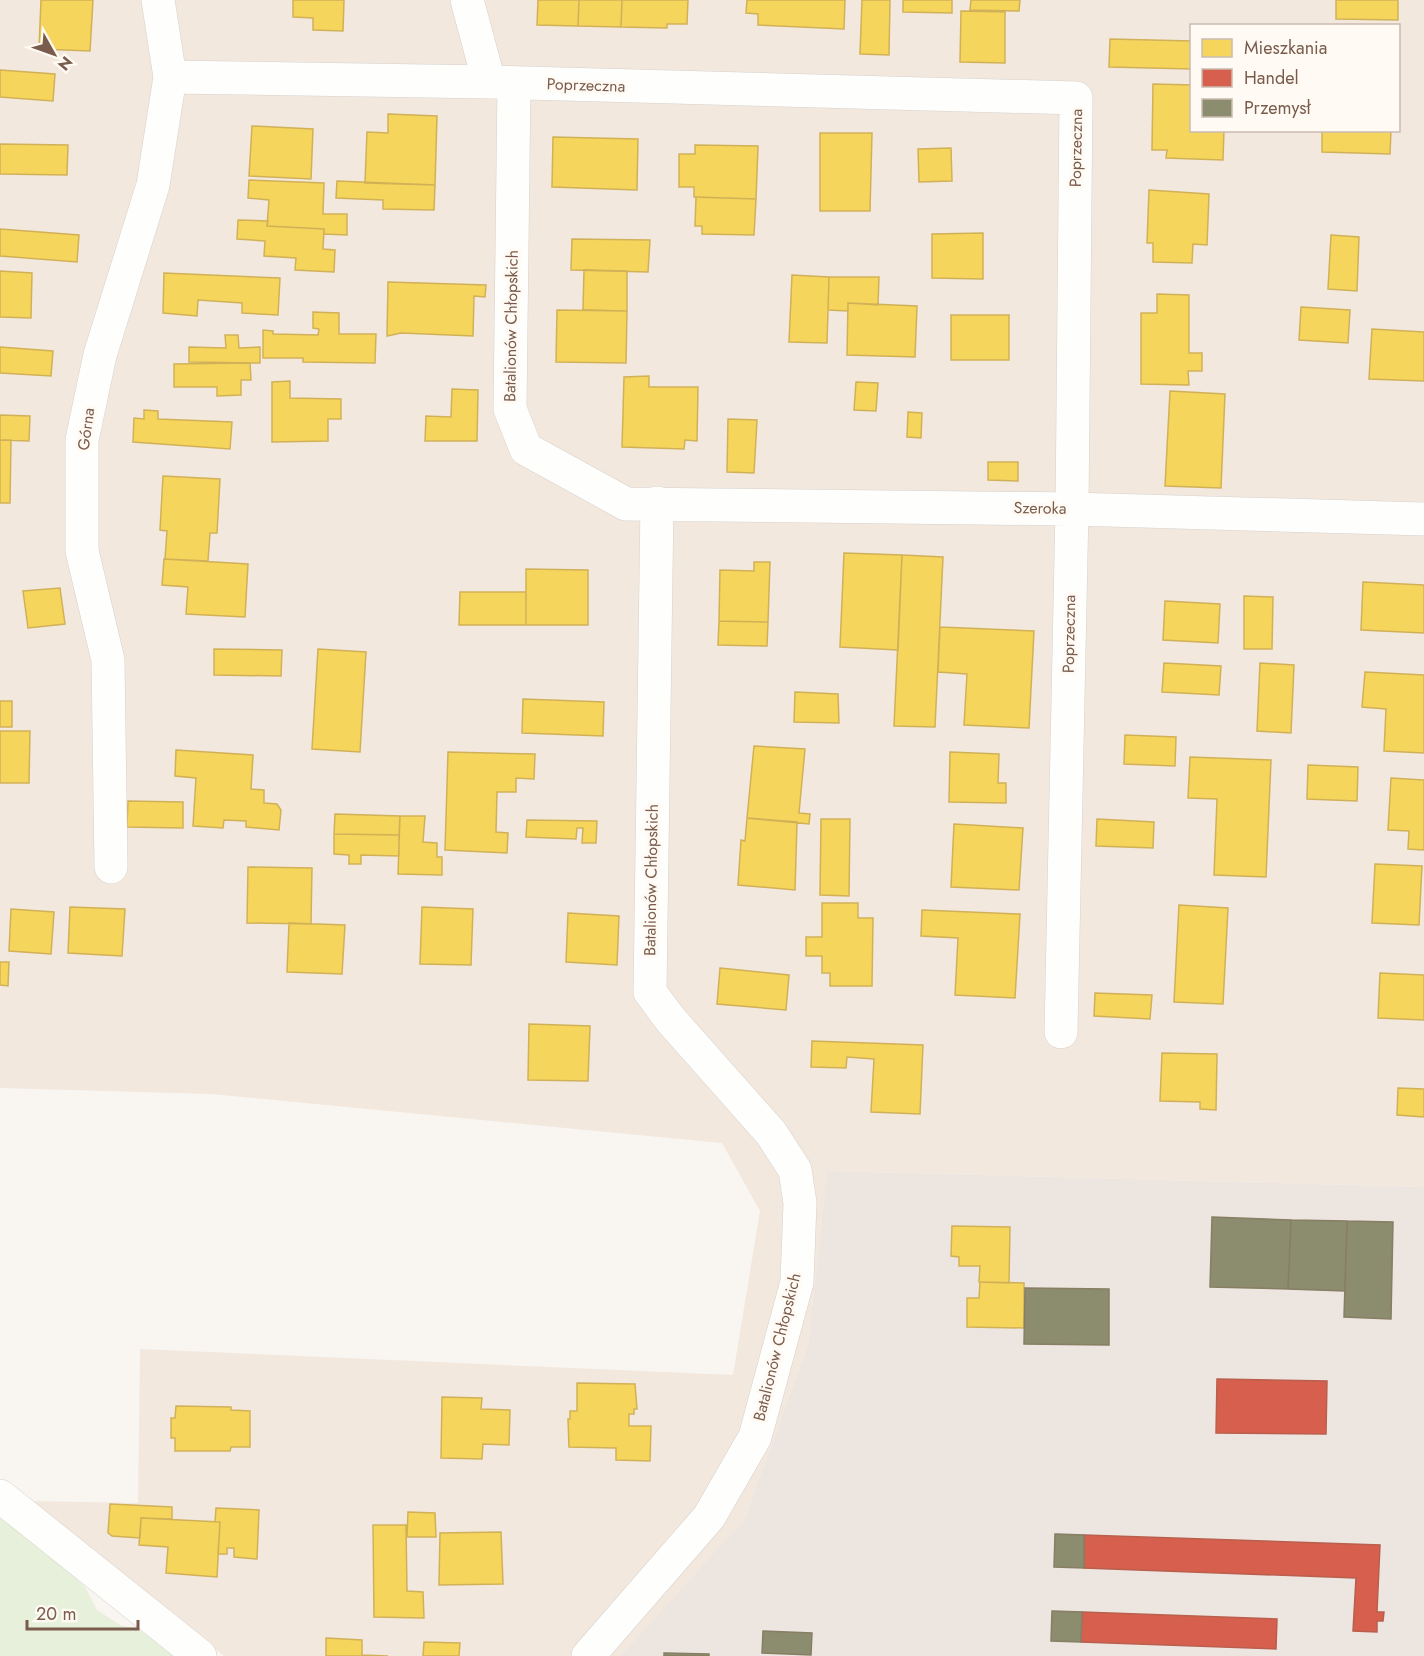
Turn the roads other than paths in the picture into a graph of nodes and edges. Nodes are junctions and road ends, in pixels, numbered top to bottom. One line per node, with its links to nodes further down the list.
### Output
1 (159, 0): 3 (street, Górna)
2 (467, 0): 4 (street, Batalionów Chłopskich)
3 (170, 77): 4 (street, Poprzeczna); 8 (street, Górna)
4 (501, 82): 5 (street, Batalionów Chłopskich); 6 (street, Poprzeczna)
5 (657, 503): 6 (street, Szeroka); 12 (street, Batalionów Chłopskich)
6 (1072, 509): 7 (street, Szeroka); 9 (street, Poprzeczna)
7 (1424, 519)
8 (111, 867)
9 (1061, 1032)
10 (0, 1496): 11 (street)
11 (200, 1656)
12 (588, 1656)

